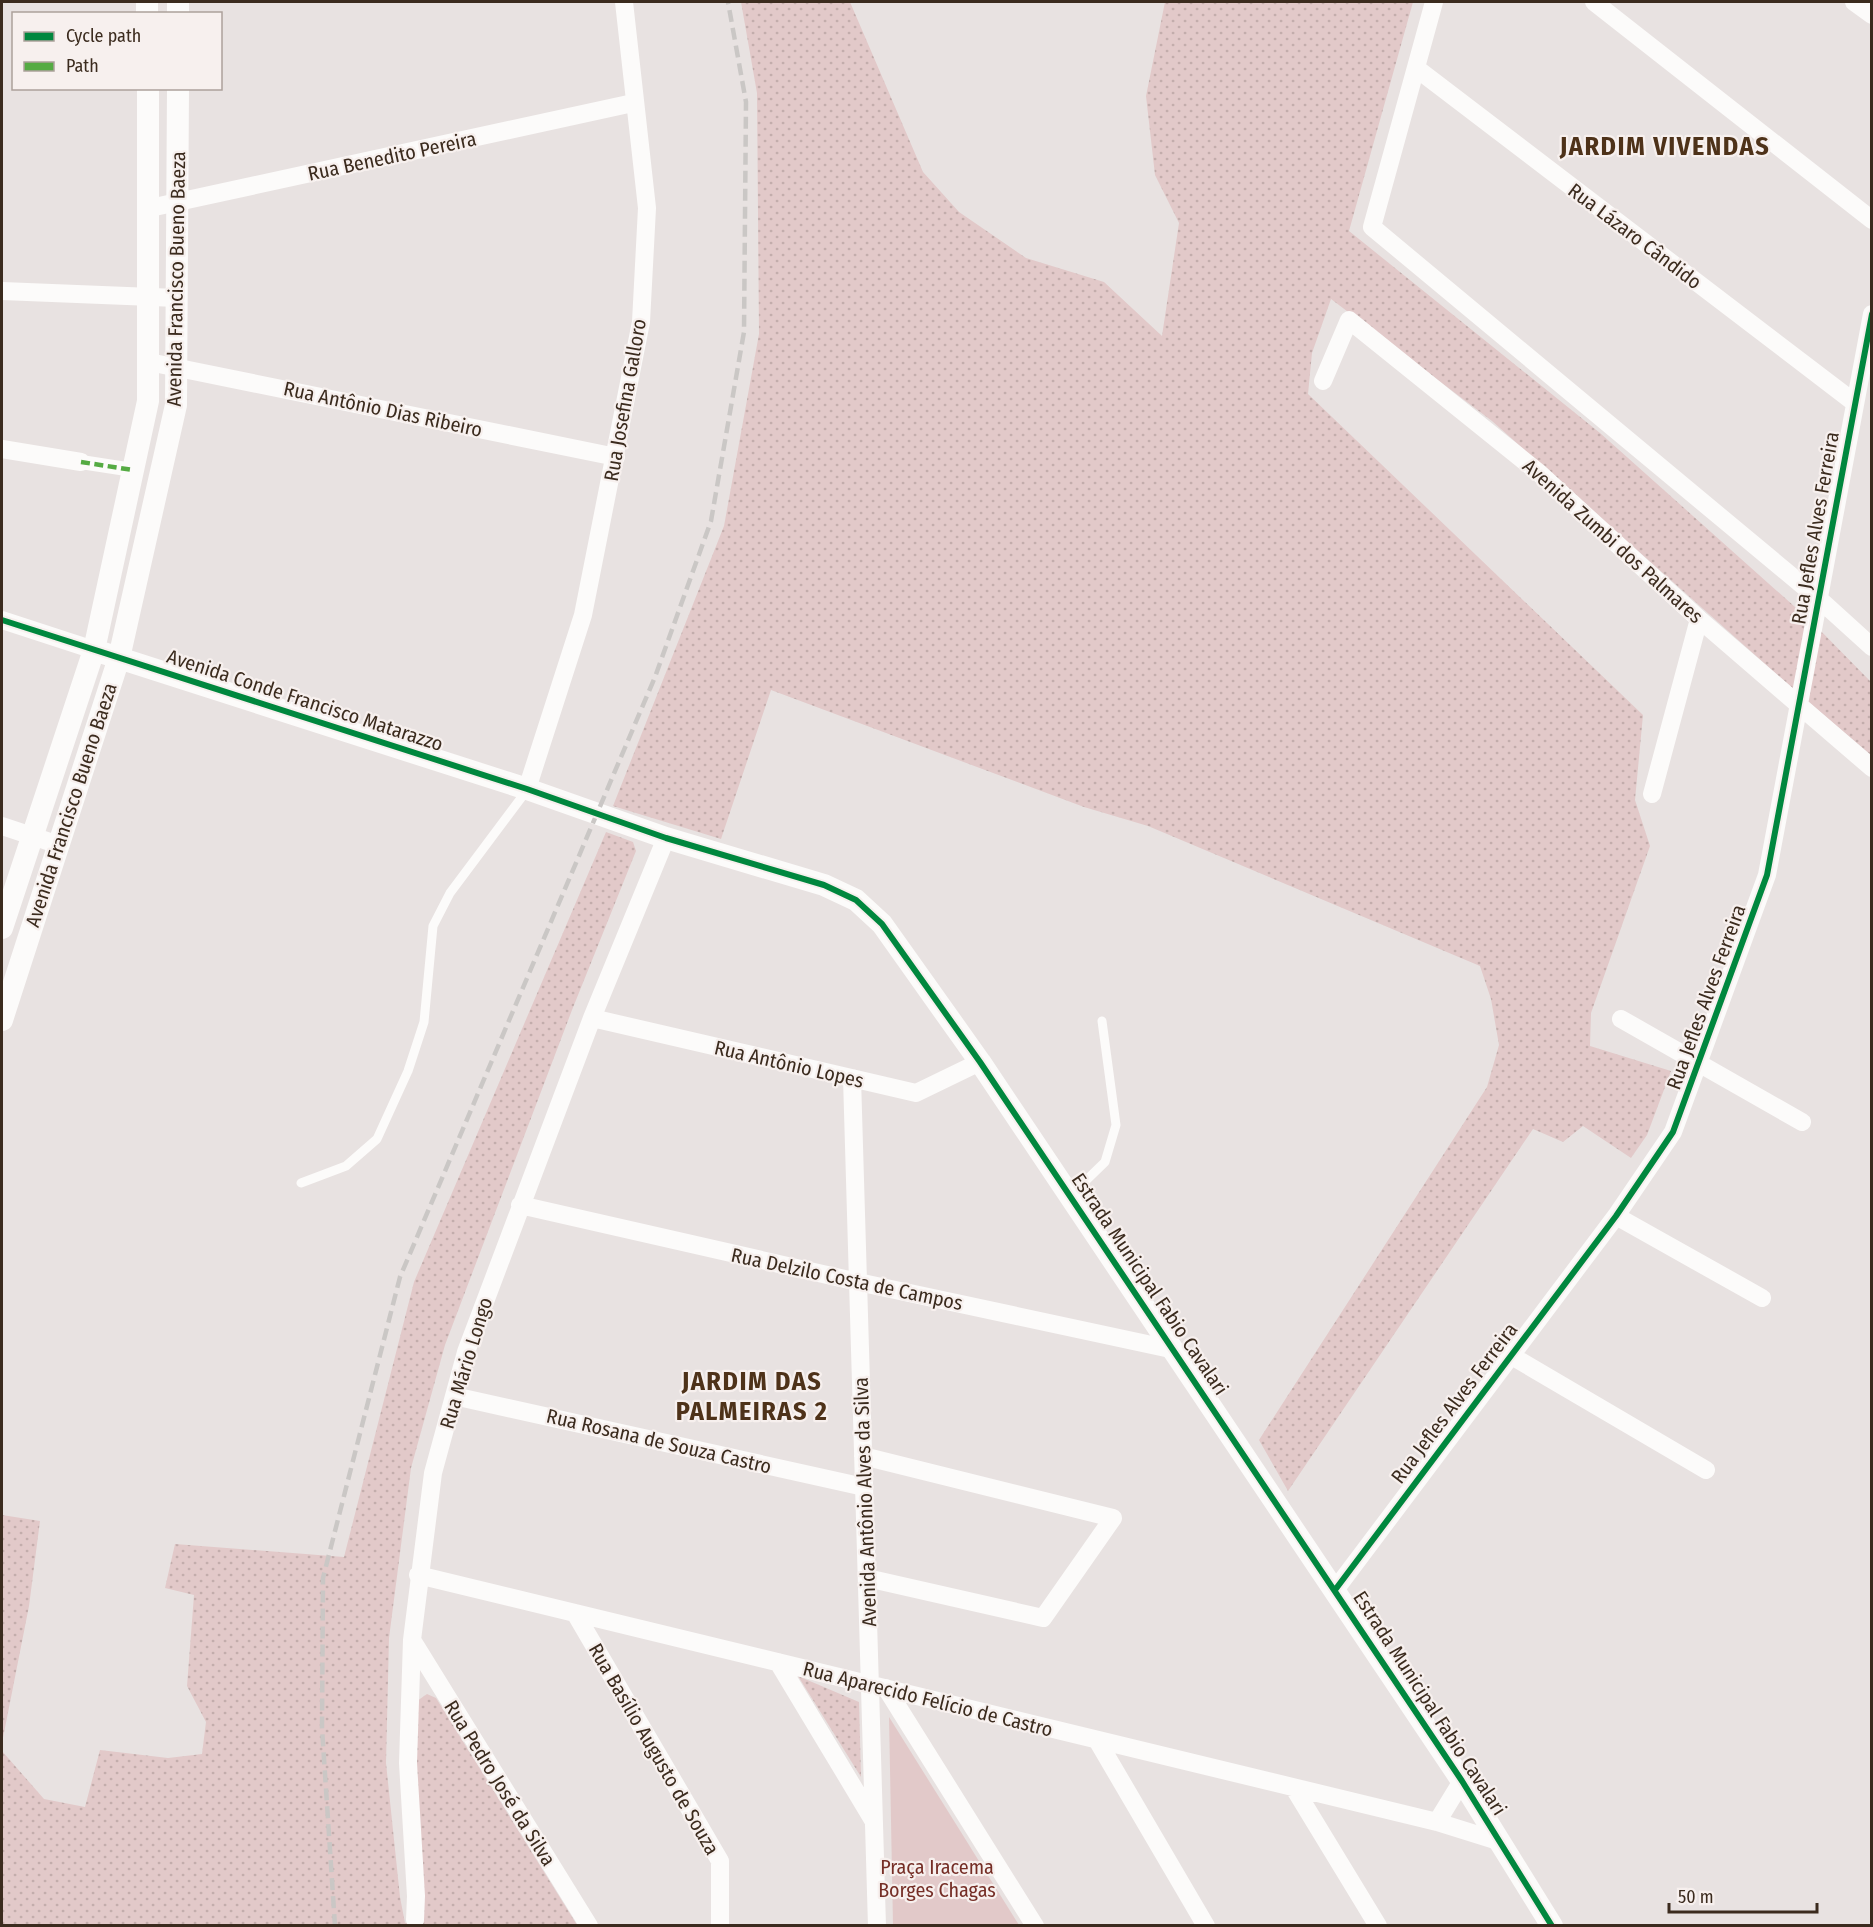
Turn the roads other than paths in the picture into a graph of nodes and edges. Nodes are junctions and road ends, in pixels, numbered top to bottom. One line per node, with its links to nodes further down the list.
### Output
1 (624, 2): 9 (street, Rua Josefina Galloro)
2 (1434, 2): 6 (street)
3 (1594, 2): 12 (street)
4 (1854, 2): 5 (street)
5 (1872, 15)
6 (1416, 68): 20 (street, Rua Lázaro Cândido); 25 (street)
7 (148, 90): 11 (street, Avenida Francisco Bueno Baeza)
8 (178, 90): 10 (street, Avenida Francisco Bueno Baeza)
9 (633, 103): 10 (street, Rua Benedito Pereira); 22 (street, Rua Josefina Galloro)
10 (178, 203): 11 (street, Rua Benedito Pereira); 15 (street, Avenida Francisco Bueno Baeza)
11 (150, 207): 14 (street, Avenida Francisco Bueno Baeza)
12 (1872, 220)
13 (2, 291): 14 (street)
14 (149, 297): 15 (street); 17 (street, Avenida Francisco Bueno Baeza)
15 (177, 298): 18 (street, Avenida Francisco Bueno Baeza)
16 (1872, 314): 20 (street, Rua Jefles Alves Ferreira)
17 (149, 362): 18 (street, Rua Antônio Dias Ribeiro); 24 (street, Avenida Francisco Bueno Baeza)
18 (176, 367): 22 (street, Rua Antônio Dias Ribeiro); 30 (street, Avenida Francisco Bueno Baeza)
19 (1323, 381): 26 (street, Avenida Zumbi dos Palmares)
20 (1855, 403): 25 (street, Rua Jefles Alves Ferreira)
21 (2, 449): 23 (street)
22 (616, 457): 33 (street, Rua Josefina Galloro)
23 (81, 462): 24 (street)
24 (133, 470): 29 (street, Avenida Francisco Bueno Baeza)
25 (1819, 599): 28 (street); 31 (street, Rua Jefles Alves Ferreira)
26 (1699, 619): 31 (street, Avenida Zumbi dos Palmares); 34 (street)
27 (2, 620): 29 (street, Avenida Conde Francisco Matarazzo)
28 (1872, 647)
29 (94, 650): 30 (street, Avenida Conde Francisco Matarazzo); 37 (street, Avenida Francisco Bueno Baeza)
30 (119, 658): 33 (street, Avenida Conde Francisco Matarazzo); 39 (street, Avenida Francisco Bueno Baeza)
31 (1799, 706): 32 (street, Avenida Zumbi dos Palmares); 46 (street, Rua Jefles Alves Ferreira)
32 (1872, 768)
33 (527, 789): 35 (street, Avenida Conde Francisco Matarazzo); 49 (lane)
34 (1652, 794)
35 (598, 814): 38 (street, Estrada Municipal Fabio Cavalari)
36 (2, 826): 37 (street)
37 (32, 836): 39 (street); 40 (street, Avenida Francisco Bueno Baeza)
38 (666, 838): 42 (street, Rua Mário Longo); 45 (street, Estrada Municipal Fabio Cavalari)
39 (58, 845): 41 (street, Avenida Francisco Bueno Baeza)
40 (2, 928)
41 (4, 1006)
42 (592, 1018): 47 (street, Rua Antônio Lopes); 51 (street, Rua Mário Longo)
43 (1621, 1019): 46 (street)
44 (1102, 1021): 50 (lane)
45 (980, 1062): 47 (street, Rua Antônio Lopes); 50 (street, Estrada Municipal Fabio Cavalari)
46 (1699, 1063): 48 (street); 52 (street, Rua Jefles Alves Ferreira)
47 (852, 1078): 53 (street, Avenida Antônio Alves da Silva)
48 (1802, 1122)
49 (301, 1183)
50 (1071, 1195): 55 (street, Estrada Municipal Fabio Cavalari)
51 (520, 1205): 53 (street, Rua Delzilo Costa de Campos); 57 (street, Rua Mário Longo)
52 (1616, 1216): 54 (street); 56 (street, Rua Jefles Alves Ferreira)
53 (858, 1282): 55 (street, Rua Delzilo Costa de Campos); 58 (street, Avenida Antônio Alves da Silva)
54 (1762, 1298)
55 (1175, 1350): 63 (street, Estrada Municipal Fabio Cavalari)
56 (1510, 1355): 59 (street); 63 (street, Rua Jefles Alves Ferreira)
57 (454, 1396): 60 (street, Rua Rosana de Souza Castro); 61 (street, Rua Mário Longo)
58 (864, 1456): 60 (street, Avenida Antônio Alves da Silva); 62 (street)
59 (1706, 1470)
60 (864, 1487): 62 (street, Avenida Antônio Alves da Silva)
61 (418, 1575): 64 (street, Rua Aparecido Felício de Castro); 65 (street, Rua Mário Longo)
62 (867, 1578): 67 (street, Avenida Antônio Alves da Silva)
63 (1335, 1590): 69 (street, Estrada Municipal Fabio Cavalari)
64 (575, 1613): 66 (street, Rua Aparecido Felício de Castro); 76 (street, Rua Basílio Augusto de Souza)
65 (412, 1640): 74 (street, Rua Mário Longo); 75 (street, Rua Pedro José da Silva)
66 (778, 1662): 67 (street, Rua Aparecido Felício de Castro); 71 (street)
67 (878, 1686): 68 (street, Rua Aparecido Felício de Castro); 71 (street, Avenida Antônio Alves da Silva); 78 (street)
68 (1097, 1740): 70 (street, Rua Aparecido Felício de Castro); 79 (street)
69 (1462, 1781): 72 (street); 73 (street, Estrada Municipal Fabio Cavalari)
70 (1294, 1788): 72 (street, Rua Aparecido Felício de Castro); 80 (street)
71 (874, 1822): 77 (street, Avenida Antônio Alves da Silva)
72 (1437, 1822): 73 (street, Rua Aparecido Felício de Castro)
73 (1501, 1842): 81 (street, Estrada Municipal Fabio Cavalari)
74 (415, 1920)
75 (589, 1926)
76 (720, 1926)
77 (877, 1926)
78 (1035, 1926)
79 (1206, 1926)
80 (1378, 1926)
81 (1552, 1926)

